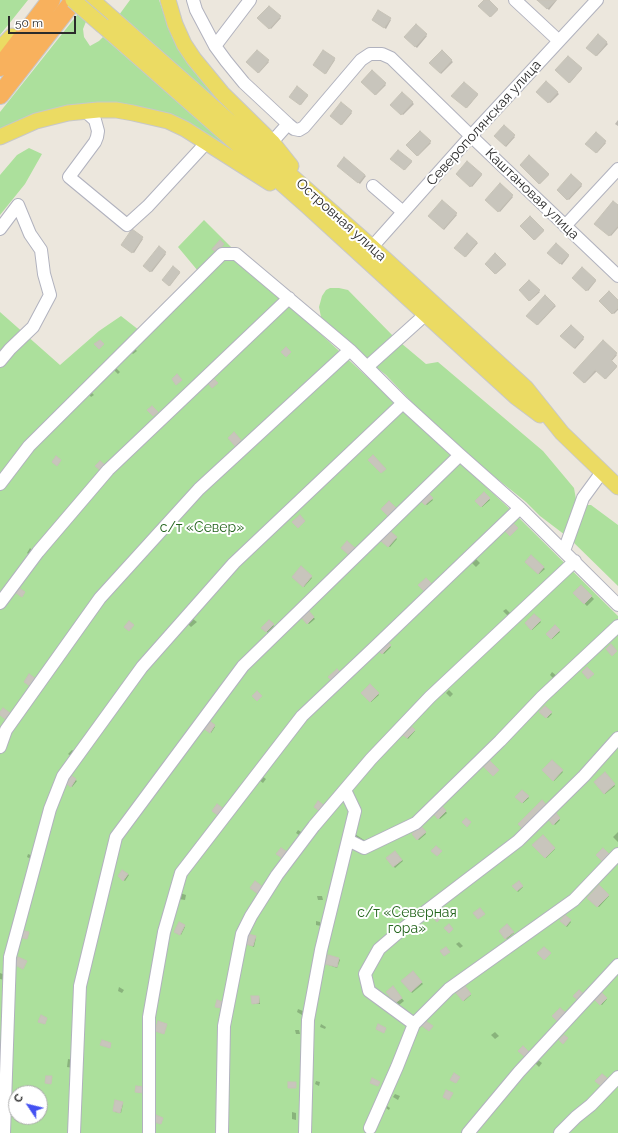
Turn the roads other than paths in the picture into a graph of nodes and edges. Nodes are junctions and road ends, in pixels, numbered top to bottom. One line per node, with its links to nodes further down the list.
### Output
1 (40, 0): 11 (main road)
2 (52, 0): 16 (highway)
3 (74, 0): 10 (main road, bridge); 17 (highway)
4 (92, 0): 10 (main road)
5 (168, 0): 23 (main road)
6 (193, 0): 13 (street)
7 (250, 0): 13 (street)
8 (514, 0): 12 (street)
9 (596, 0): 12 (street, Северополянская улица)
10 (107, 21): 26 (main road, Островная улица)
11 (12, 36): 14 (main road); 15 (main road)
12 (558, 41): 20 (street, Северополянская улица)
13 (215, 46): 19 (street)
14 (0, 48)
15 (0, 56)
16 (0, 67)
17 (0, 95)
18 (85, 111): 21 (main road); 22 (main road); 22 (street)
19 (288, 124): 20 (street, Каштановая улица); 23 (street)
20 (471, 136): 27 (street, Северополянская улица); 28 (street, Каштановая улица)
21 (0, 137)
22 (207, 142): 26 (main road)
23 (272, 142): 26 (main road)
24 (618, 169): 28 (street)
25 (373, 186): 27 (street)
26 (312, 202): 30 (main road, Островная улица); 33 (main road, Островная улица)
27 (404, 212): 30 (street, Северополянская улица)
28 (565, 226): 31 (street, Каштановая улица)
29 (0, 229): 35 (street)
30 (372, 247): 38 (main road, Островная улица)
31 (618, 276)
32 (289, 298): 34 (street); 41 (street); 46 (street)
33 (426, 314): 36 (street); 38 (main road, Островная улица)
34 (350, 350): 36 (street); 50 (street)
35 (0, 361)
36 (367, 367): 37 (street)
37 (403, 403): 39 (street); 55 (street)
38 (562, 433): 40 (main road, Островная улица)
39 (460, 455): 43 (street); 60 (street)
40 (602, 472): 42 (main road, Островная улица); 44 (street)
41 (0, 484)
42 (618, 487)
43 (520, 508): 44 (street); 61 (street)
44 (564, 551): 45 (street)
45 (575, 561): 47 (street); 51 (street)
46 (0, 603)
47 (618, 605)
48 (618, 626): 52 (street)
49 (618, 738): 56 (street)
50 (0, 746)
51 (345, 790): 52 (street); 62 (street)
52 (348, 840): 63 (street)
53 (618, 854): 56 (street)
54 (618, 965): 64 (street)
55 (4, 994): 59 (street)
56 (414, 1024): 58 (street)
57 (618, 1077): 65 (street)
58 (370, 1128)
59 (4, 1133)
60 (74, 1133)
61 (149, 1133)
62 (222, 1133)
63 (305, 1133)
64 (468, 1133)
65 (560, 1133)

